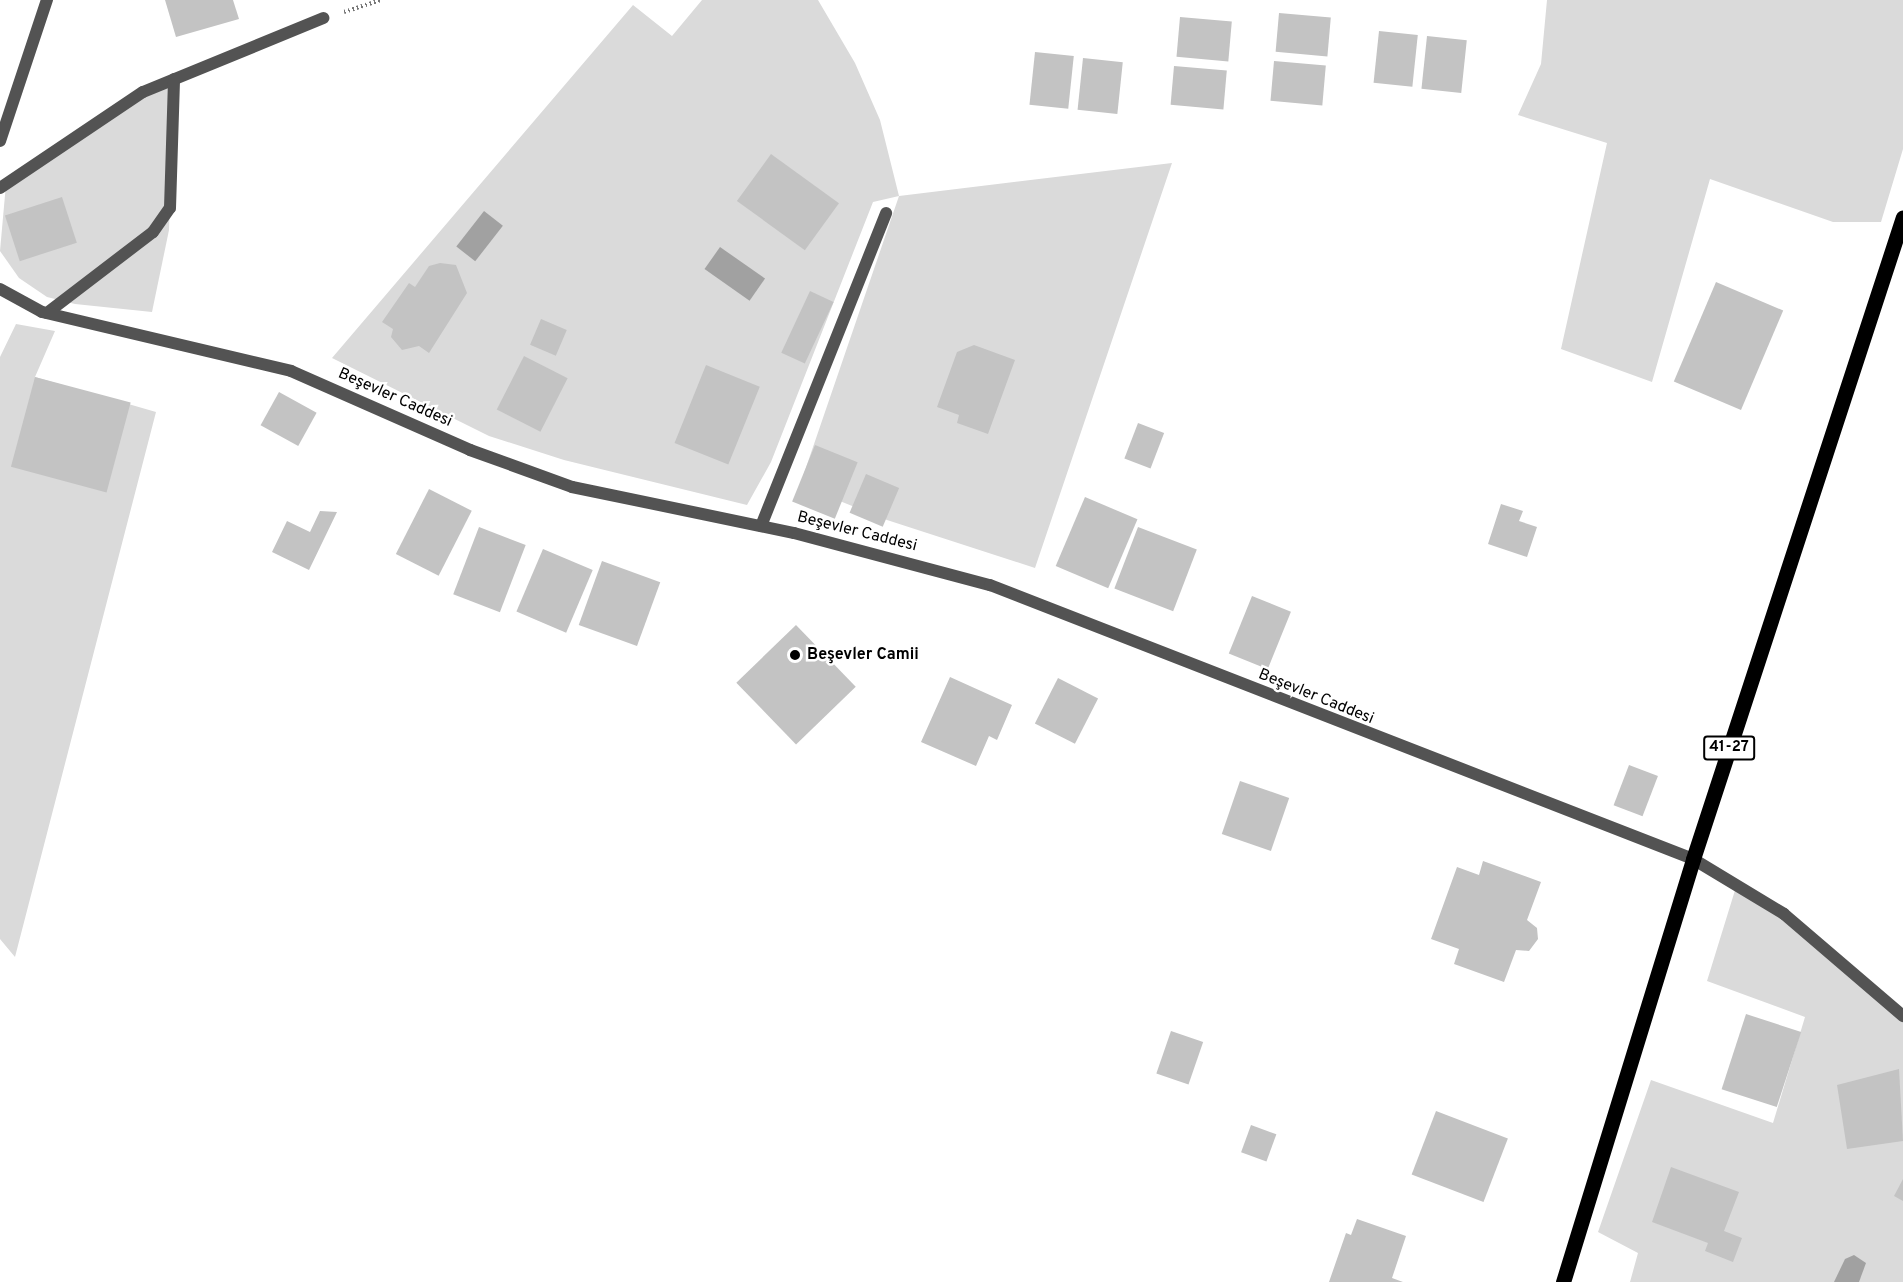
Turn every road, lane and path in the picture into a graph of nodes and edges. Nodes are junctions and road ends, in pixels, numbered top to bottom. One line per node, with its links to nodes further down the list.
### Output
1 (46, 0): 5 (street)
2 (380, 0): 3 (path)
3 (323, 18): 4 (street)
4 (174, 79): 7 (street); 11 (street)
5 (4, 110): 6 (street)
6 (0, 141)
7 (0, 188)
8 (886, 213): 12 (street)
9 (1903, 217): 13 (main road, 41-27)
10 (0, 290): 11 (street, Beşevler Caddesi)
11 (47, 313): 12 (street, Beşevler Caddesi)
12 (760, 526): 13 (street, Beşevler Caddesi)
13 (1693, 859): 14 (street, Beşevler Caddesi); 15 (main road, 41-27)
14 (1903, 1016)
15 (1563, 1282)

